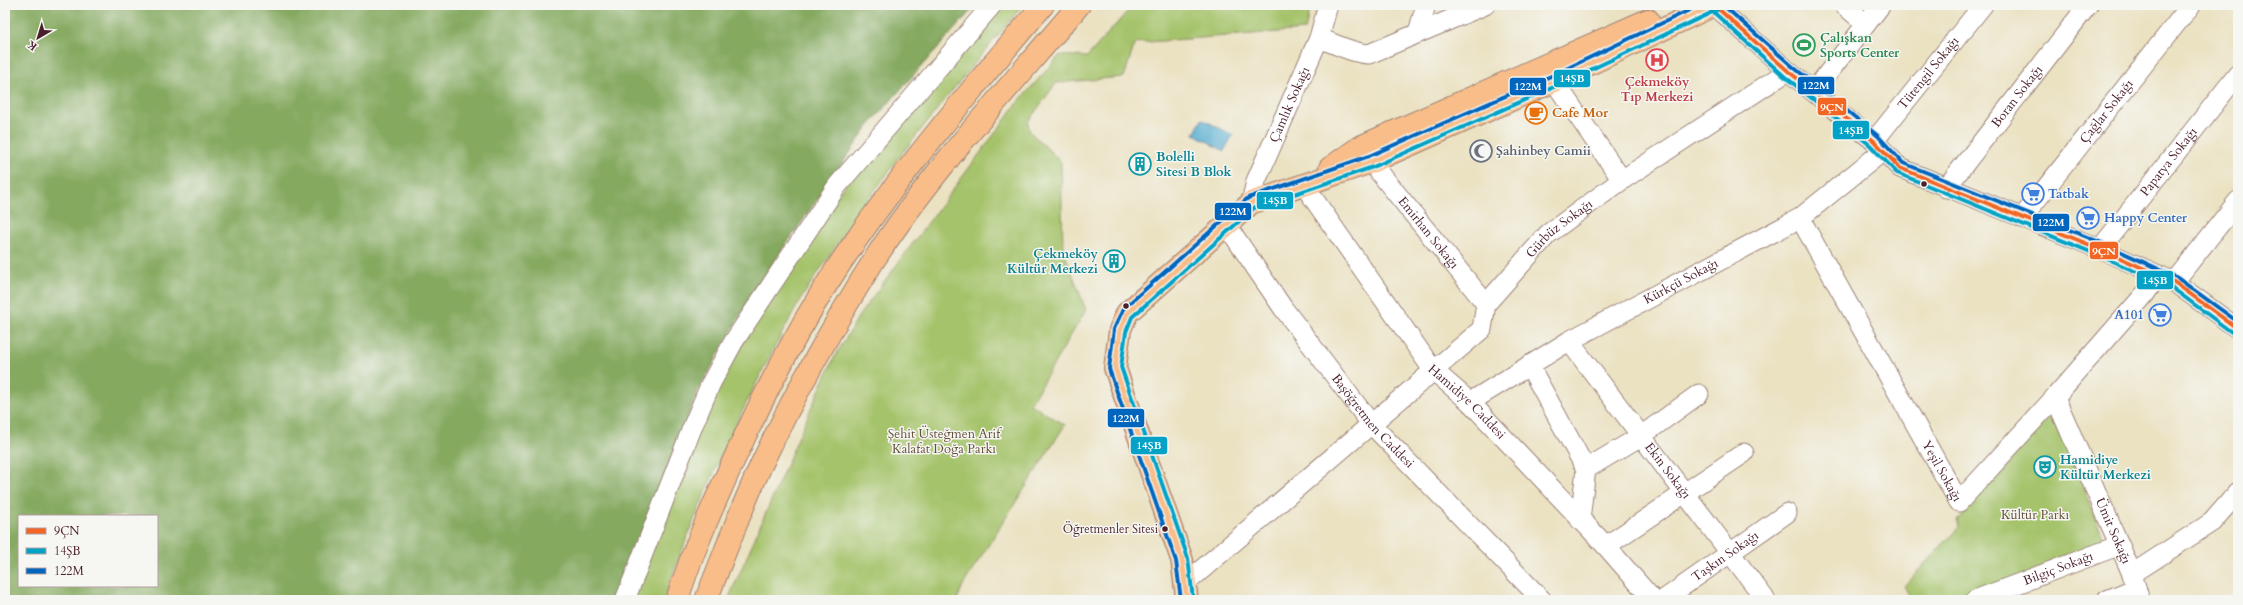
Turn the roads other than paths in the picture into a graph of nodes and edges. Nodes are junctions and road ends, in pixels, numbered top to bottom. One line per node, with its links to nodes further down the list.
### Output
1 (992, 5): 54 (street)
2 (1043, 5): 55 (main road)
3 (1079, 5): 56 (main road)
4 (1328, 5): 16 (street, Çamlık Sokağı)
5 (1426, 5): 15 (street)
6 (1484, 5): 15 (street)
7 (1682, 5): 24 (main road)
8 (1714, 5): 17 (street); 19 (main road)
9 (1844, 5): 14 (street)
10 (1881, 5): 14 (street)
11 (1982, 5): 21 (street, Tütengil Sokağı)
12 (2088, 5): 25 (street, Boran Sokağı)
13 (2190, 5): 29 (street, Çağlar Sokağı)
14 (1866, 24): 20 (street)
15 (1418, 32): 16 (street)
16 (1319, 38): 27 (street, Çamlık Sokağı)
17 (1788, 71): 20 (street); 23 (street, Gürbüz Sokağı)
18 (2238, 74): 31 (street, Papatya Sokağı)
19 (1554, 81): 22 (main road); 23 (street)
20 (1814, 91): 21 (street)
21 (1879, 146): 25 (street); 28 (street, Kürkçü Sokağı)
22 (1371, 162): 24 (main road); 33 (street, Emirhan Sokağı)
23 (1622, 180): 33 (street, Gürbüz Sokağı)
24 (1304, 185): 27 (main road); 37 (street, Hamidiye Caddesi)
25 (1946, 188): 29 (street)
26 (2238, 201): 32 (street, Yeşil Sokağı)
27 (1251, 203): 30 (main road)
28 (1800, 218): 35 (street, Kürkçü Sokağı); 39 (street, Yeşil Sokağı)
29 (2022, 218): 31 (street)
30 (1226, 224): 41 (street, Başöğretmen Caddesi); 53 (main road)
31 (2100, 249): 32 (street)
32 (2166, 279): 34 (street); 39 (street, Yeşil Sokağı)
33 (1486, 304): 37 (street)
34 (2238, 329)
35 (1569, 341): 36 (street, Kürkçü Sokağı); 42 (street, Ekin Sokağı)
36 (1529, 365): 40 (street, Kürkçü Sokağı); 44 (street)
37 (1433, 370): 40 (street, Hamidiye Caddesi); 41 (street)
38 (1699, 394): 42 (street)
39 (2055, 397): 49 (street, Ümit Sokağı)
40 (1470, 402): 48 (street, Hamidiye Caddesi)
41 (1372, 425): 53 (street); 57 (street, Başöğretmen Caddesi)
42 (1641, 436): 44 (street); 46 (street, Ekin Sokağı)
43 (1744, 453): 46 (street)
44 (1586, 469): 48 (street)
45 (2238, 492): 52 (street)
46 (1684, 493): 50 (street); 51 (street, Ekin Sokağı)
47 (1787, 513): 51 (street, Taşkın Sokağı)
48 (1580, 520): 50 (street, Hamidiye Caddesi)
49 (2120, 545): 52 (street, Ümit Sokağı); 61 (street, Bilgiç Sokağı)
50 (1606, 546): 58 (street, Hamidiye Caddesi)
51 (1730, 553): 59 (street, Taşkın Sokağı); 60 (street, Ekin Sokağı)
52 (2136, 587): 62 (street)
53 (1186, 592)
54 (625, 600)
55 (677, 600)
56 (706, 600)
57 (1542, 600)
58 (1653, 600)
59 (1663, 600)
60 (1766, 600)
61 (1975, 600)
62 (2106, 600)

